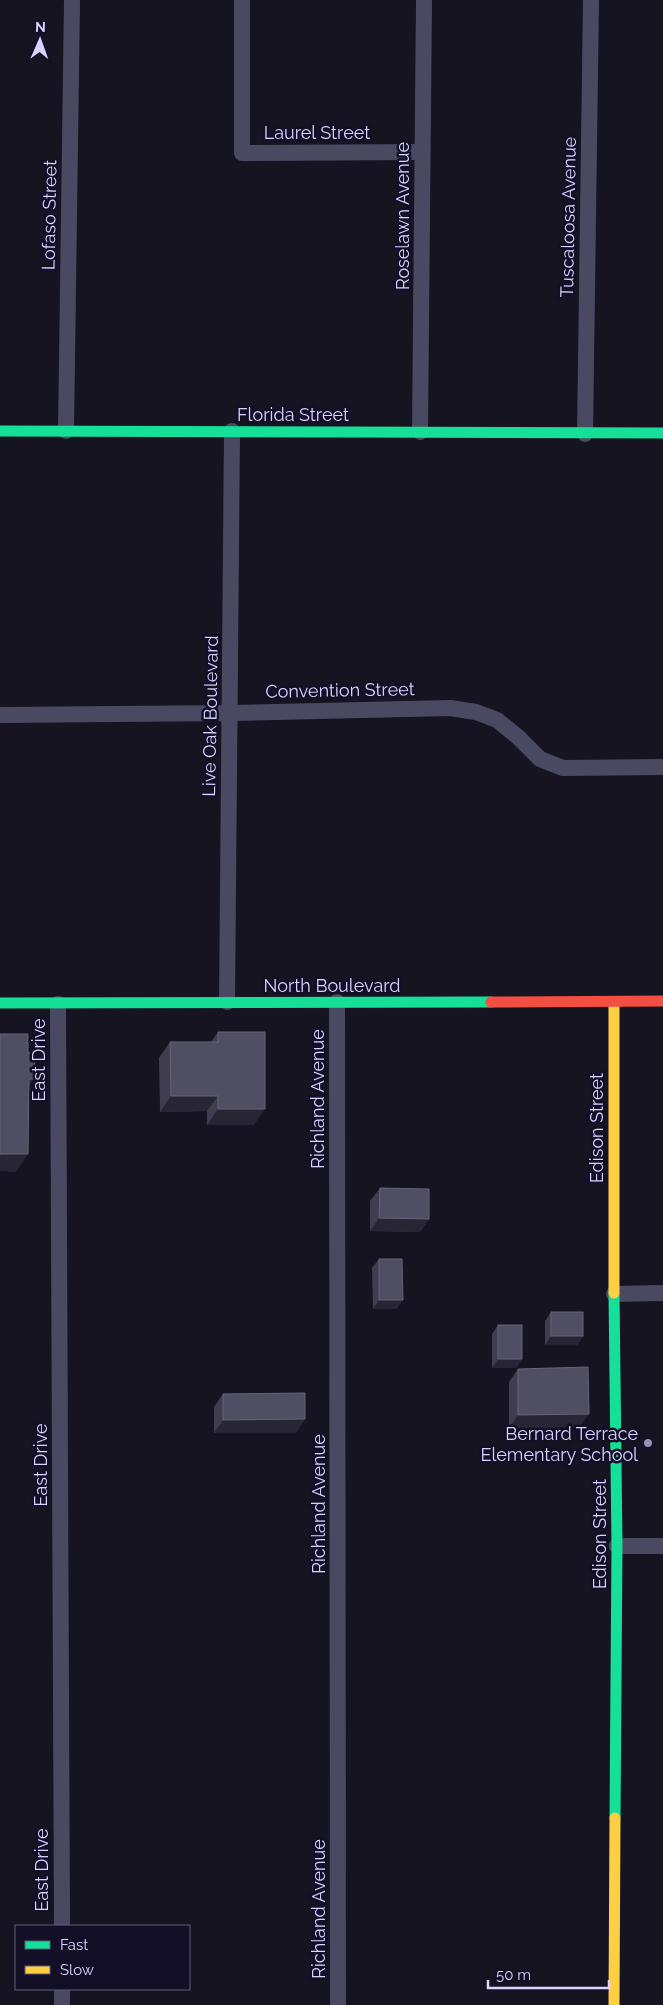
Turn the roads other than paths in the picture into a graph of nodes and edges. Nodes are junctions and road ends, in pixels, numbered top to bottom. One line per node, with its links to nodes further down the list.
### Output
1 (72, 0): 8 (street, Lofaso Street)
2 (242, 0): 5 (street, Laurel Street)
3 (424, 0): 5 (street, Roselawn Avenue)
4 (591, 0): 11 (street, Tuscaloosa Avenue)
5 (422, 152): 9 (street, Roselawn Avenue)
6 (232, 431): 8 (street, Florida Street); 9 (street, Florida Street); 12 (street, Live Oak Boulevard)
7 (0, 432): 8 (street, Florida Street)
8 (66, 432)
9 (420, 432): 11 (street, Florida Street)
10 (663, 433): 11 (street, Florida Street)
11 (586, 434)
12 (231, 713): 13 (street, Convention Street); 14 (street, Convention Street); 15 (street, Live Oak Boulevard)
13 (0, 715)
14 (663, 767)
15 (227, 1002): 16 (street, North Boulevard); 20 (street, North Boulevard)
16 (337, 1002): 17 (street, North Boulevard); 28 (street, Richland Avenue)
17 (614, 1002): 18 (street, North Boulevard); 22 (street, Edison Street)
18 (663, 1002)
19 (0, 1003): 20 (street, North Boulevard)
20 (58, 1004): 25 (street, East Drive)
21 (663, 1293): 22 (street)
22 (614, 1294): 23 (street, Edison Street)
23 (617, 1546): 24 (street); 29 (street, Edison Street)
24 (663, 1546)
25 (62, 1925)
26 (62, 1990): 27 (street)
27 (62, 2005)
28 (338, 2005)
29 (614, 2005)

